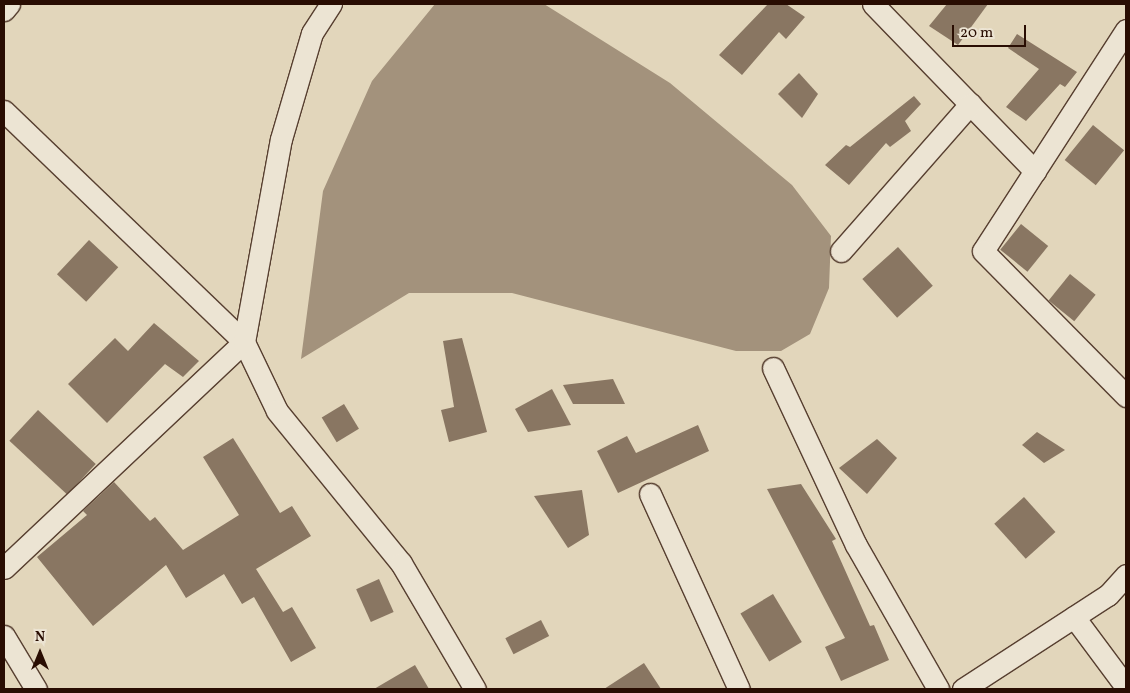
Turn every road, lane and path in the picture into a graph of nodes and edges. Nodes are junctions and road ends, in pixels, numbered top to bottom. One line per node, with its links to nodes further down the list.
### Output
1 (9, 4): 4 (street)
2 (331, 4): 10 (street)
3 (873, 4): 6 (street)
4 (4, 10)
5 (1126, 30): 8 (street)
6 (970, 104): 8 (street); 9 (street)
7 (4, 111): 10 (street)
8 (1035, 172): 12 (street)
9 (841, 251)
10 (244, 342): 14 (street); 20 (street)
11 (773, 368): 22 (street)
12 (1126, 396)
13 (650, 494): 21 (street)
14 (4, 568)
15 (1126, 575): 16 (street)
16 (1074, 617): 18 (street); 23 (street)
17 (4, 636): 19 (street)
18 (1126, 687)
19 (36, 689)
20 (475, 689)
21 (739, 689)
22 (938, 689)
23 (963, 689)

